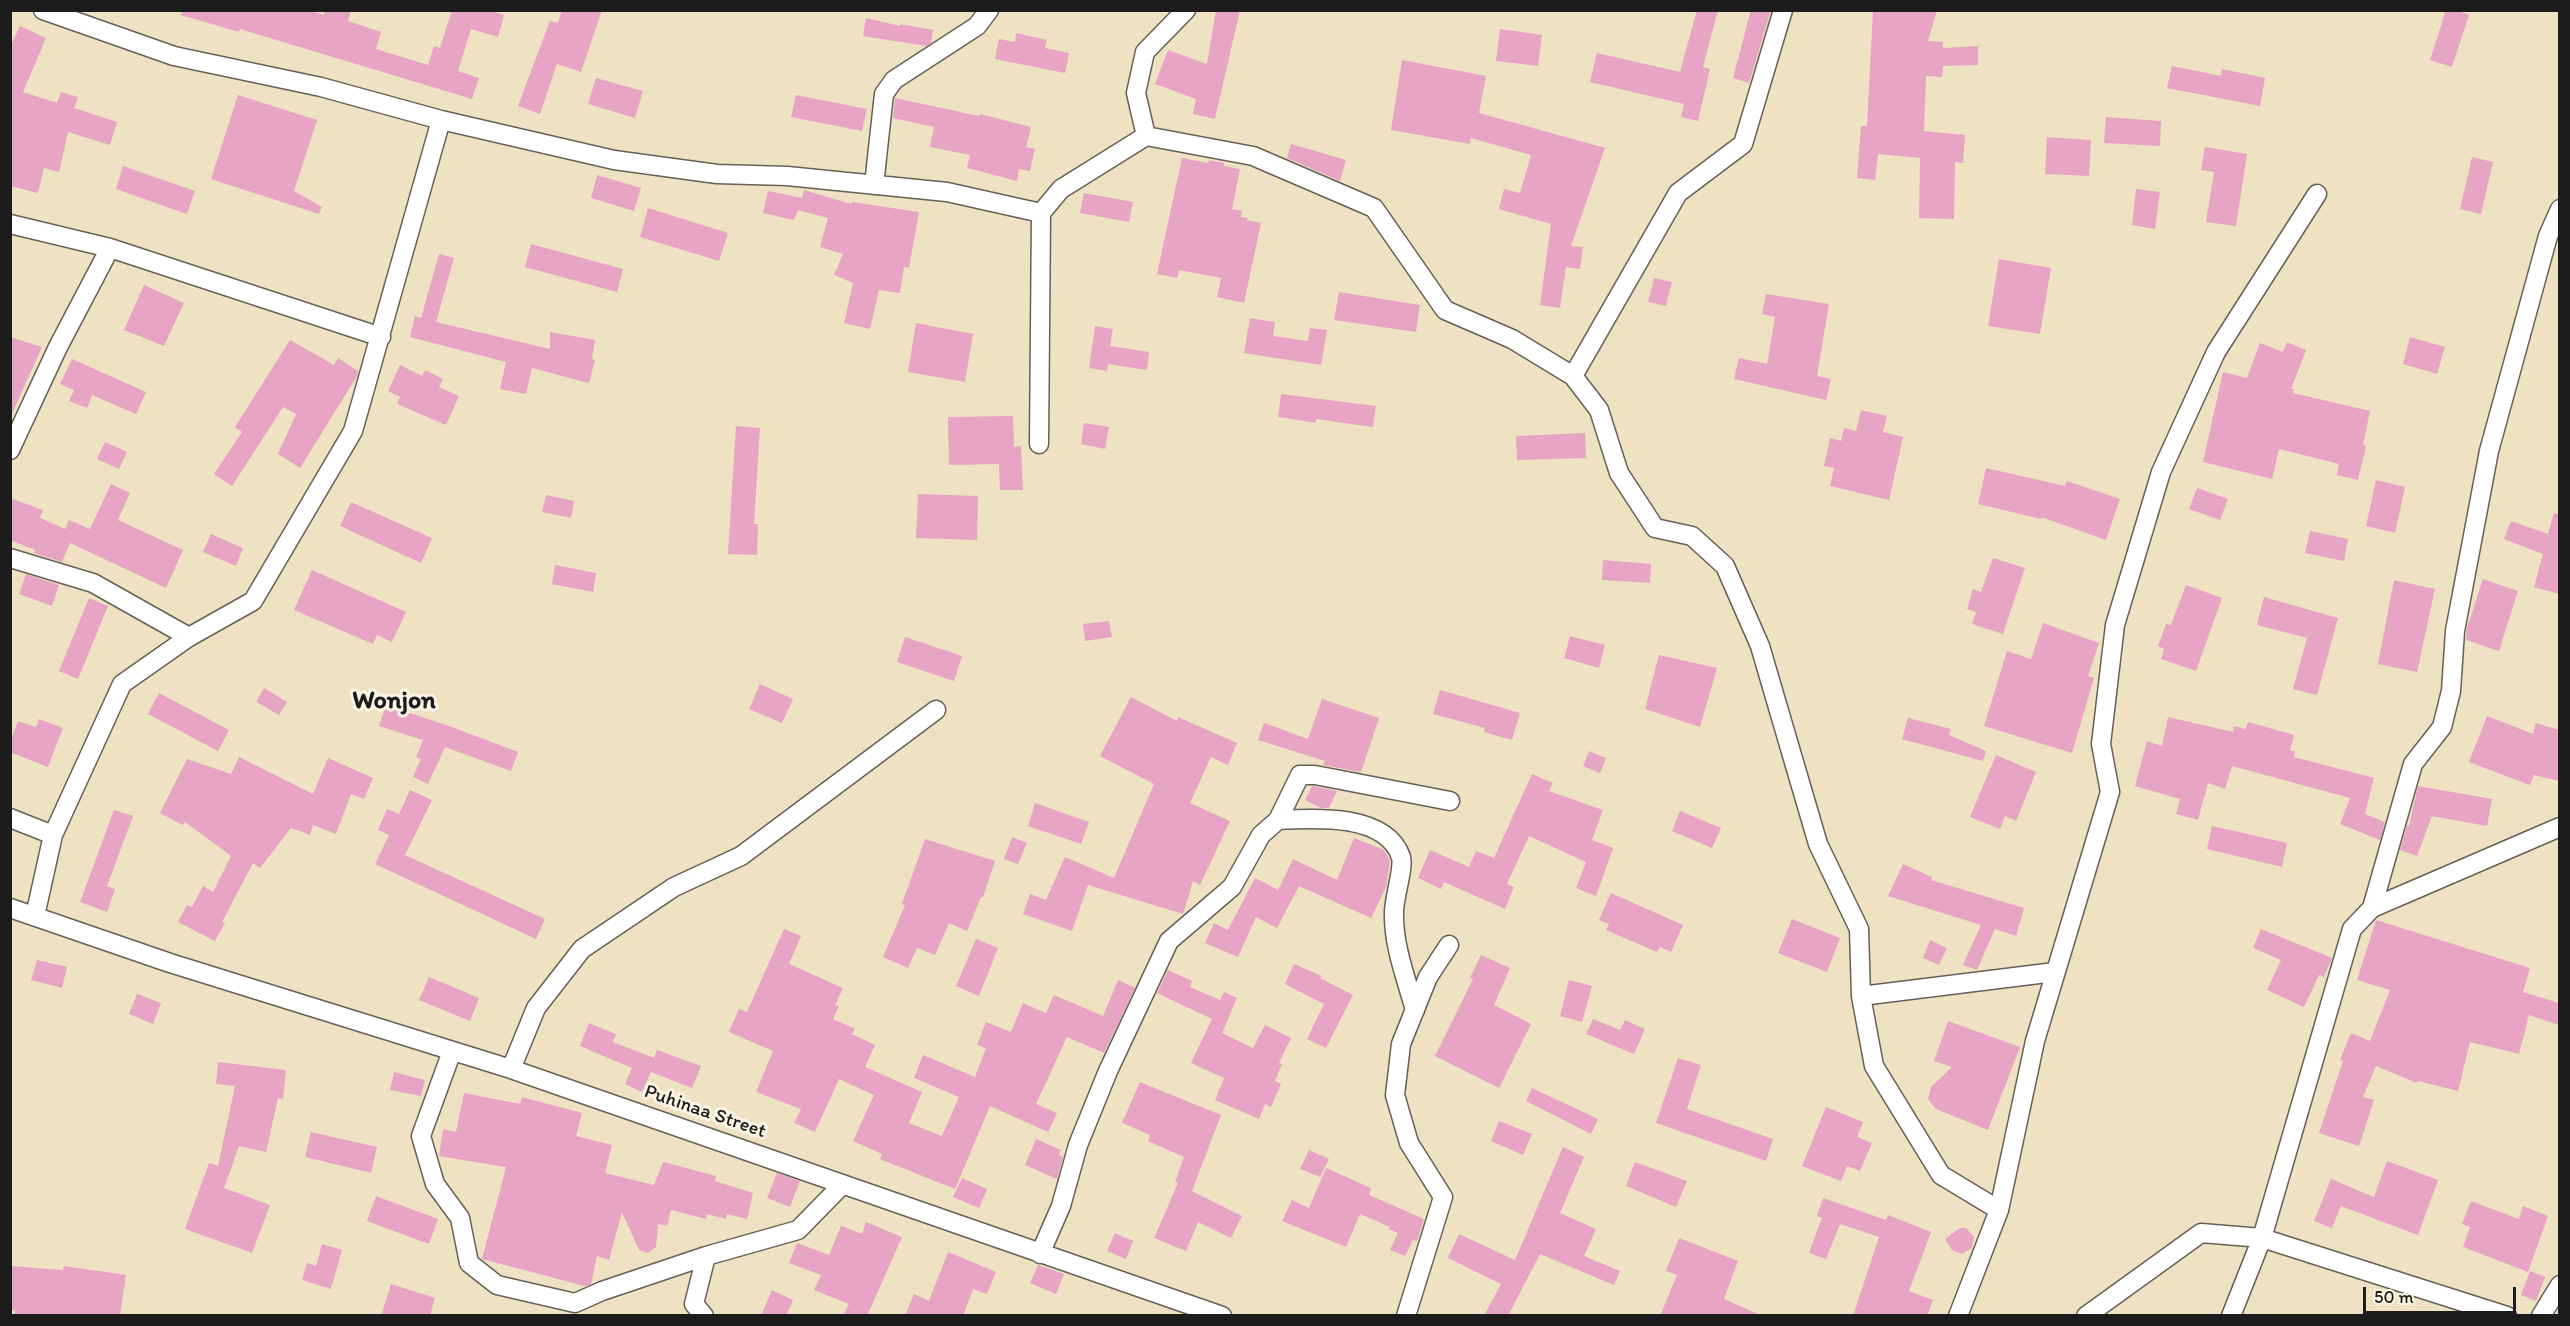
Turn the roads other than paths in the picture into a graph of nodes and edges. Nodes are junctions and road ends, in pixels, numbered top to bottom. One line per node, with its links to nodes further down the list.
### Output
1 (43, 10): 5 (street)
2 (988, 10): 7 (street)
3 (1186, 10): 6 (street)
4 (1783, 10): 14 (street)
5 (441, 120): 7 (street); 13 (street)
6 (1146, 136): 10 (street); 14 (street)
7 (874, 185): 10 (street)
8 (2317, 194): 29 (street)
9 (2559, 209): 26 (street)
10 (1041, 213): 15 (street)
11 (10, 225): 12 (street)
12 (110, 248): 13 (street); 16 (street)
13 (381, 338): 18 (street)
14 (1573, 376): 30 (street)
15 (1039, 444)
16 (10, 450)
17 (10, 558): 18 (street)
18 (189, 637): 24 (street)
19 (936, 710): 33 (street)
20 (1450, 801): 22 (street)
21 (10, 818): 24 (street)
22 (1278, 820): 31 (street); 37 (street)
23 (2559, 827): 26 (street)
24 (53, 835): 27 (street)
25 (10, 908): 27 (street, Puhinaa Street)
26 (2372, 908): 36 (street)
27 (35, 916): 32 (street, Puhinaa Street)
28 (1449, 945): 31 (street)
29 (2055, 972): 30 (street); 35 (street)
30 (1861, 996): 35 (street)
31 (1415, 1010): 43 (street)
32 (452, 1051): 33 (street, Puhinaa Street); 40 (street)
33 (511, 1069): 34 (street, Puhinaa Street)
34 (843, 1184): 37 (street, Puhinaa Street); 38 (street)
35 (1999, 1210): 44 (street)
36 (2262, 1238): 45 (street); 46 (street); 47 (street)
37 (1040, 1254): 42 (street, Puhinaa Street)
38 (706, 1256): 40 (street); 41 (street)
39 (2559, 1285): 48 (street)
40 (574, 1309)
41 (704, 1316)
42 (1222, 1316)
43 (1406, 1316)
44 (1958, 1316)
45 (2086, 1316)
46 (2231, 1316)
47 (2507, 1316)
48 (2541, 1316)

